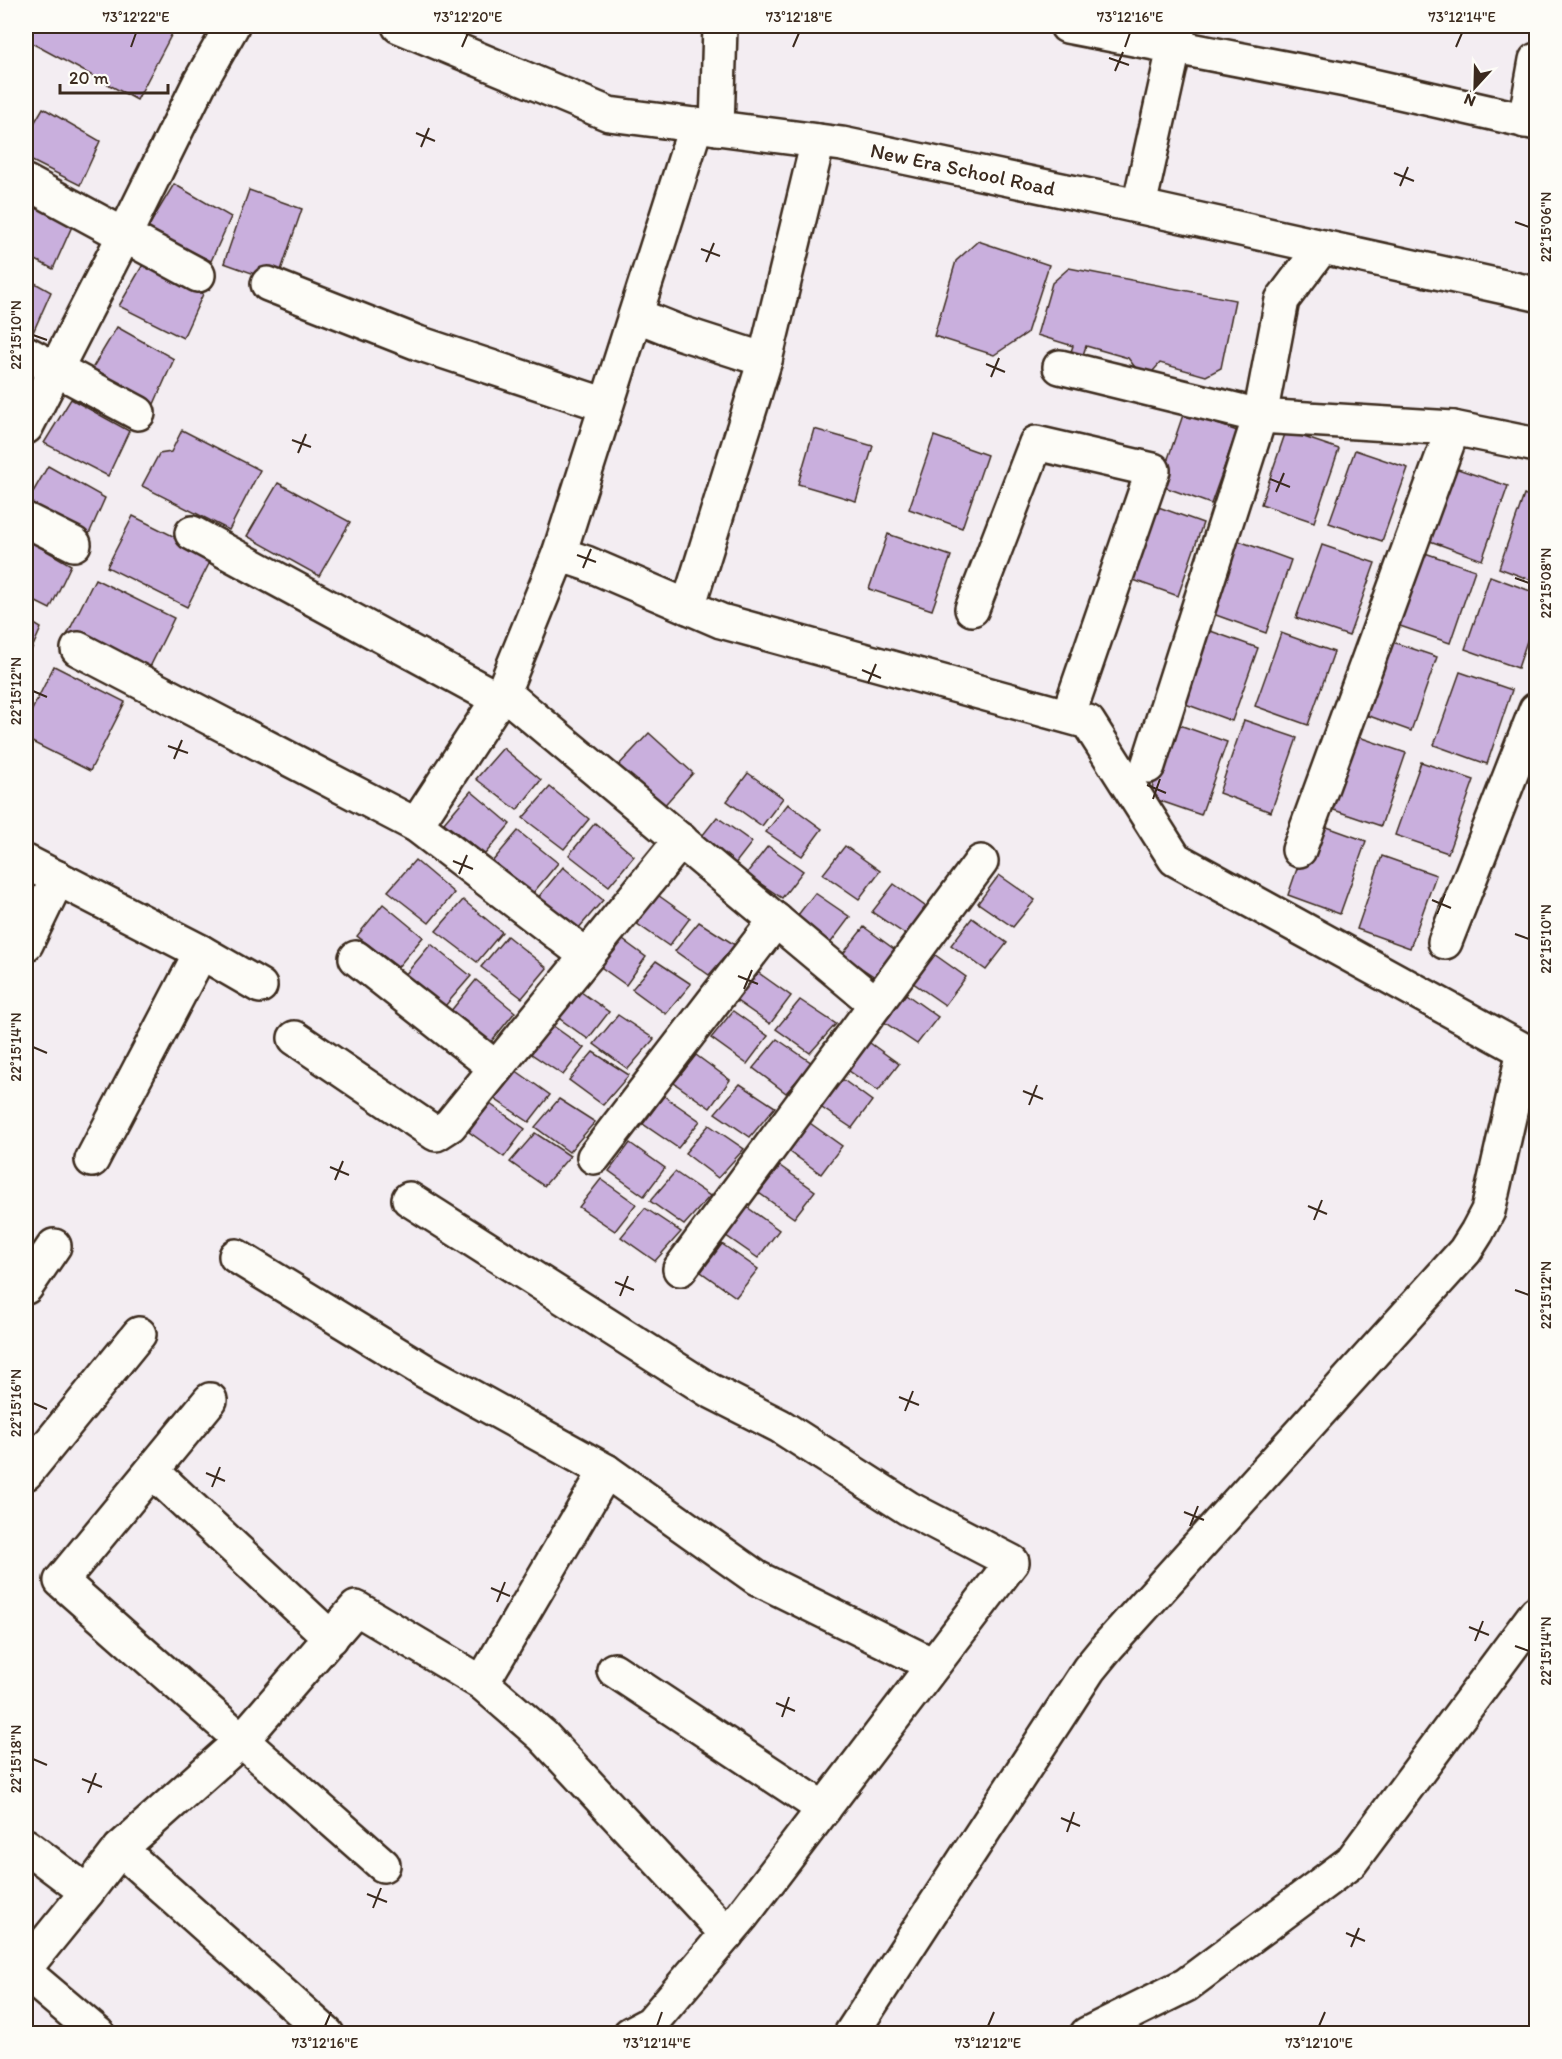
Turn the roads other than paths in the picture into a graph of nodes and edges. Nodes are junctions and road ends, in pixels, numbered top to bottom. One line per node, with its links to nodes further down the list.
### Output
1 (232, 26): 12 (street)
2 (399, 26): 8 (street, New Era School Road)
3 (720, 26): 8 (street)
4 (1067, 26): 5 (street)
5 (1177, 35): 7 (street); 11 (street)
6 (1536, 60): 7 (street)
7 (1531, 122)
8 (706, 127): 9 (street, New Era School Road); 17 (street)
9 (818, 141): 11 (street, New Era School Road); 19 (street)
10 (26, 182): 12 (street)
11 (1139, 206): 13 (street, New Era School Road)
12 (125, 234): 14 (street); 21 (street)
13 (1322, 247): 16 (street, New Era School Road); 24 (street)
14 (198, 275)
15 (268, 284): 22 (street)
16 (1536, 294)
17 (636, 315): 19 (street); 22 (street)
18 (26, 353): 21 (street)
19 (765, 360): 32 (street)
20 (1060, 367): 24 (street)
21 (56, 368): 23 (street); 25 (street)
22 (606, 405): 31 (street)
23 (138, 413)
24 (1260, 416): 26 (street); 38 (street)
25 (26, 427)
26 (1453, 428): 27 (street); 41 (street)
27 (1536, 445)
28 (26, 520): 30 (street)
29 (192, 533): 35 (street)
30 (74, 544)
31 (559, 554): 32 (street); 35 (street)
32 (688, 607): 37 (street)
33 (972, 609): 37 (street)
34 (78, 649): 39 (street)
35 (501, 695): 39 (street); 40 (street)
36 (1536, 710): 46 (street)
37 (1068, 716): 54 (street)
38 (1148, 766)
39 (416, 825): 49 (street)
40 (681, 840): 45 (street); 49 (street)
41 (1299, 850)
42 (26, 862): 44 (street)
43 (981, 862): 52 (street)
44 (58, 878): 47 (street); 48 (street)
45 (776, 920): 52 (street); 56 (street)
46 (1445, 942)
47 (26, 944)
48 (201, 952): 51 (street); 57 (street)
49 (587, 956): 55 (street)
50 (356, 958): 55 (street)
51 (260, 986)
52 (876, 1004): 61 (street)
53 (295, 1038): 55 (street)
54 (1530, 1054): 85 (street)
55 (496, 1068)
56 (594, 1156)
57 (93, 1160)
58 (409, 1199): 70 (street)
59 (54, 1246): 62 (street)
60 (236, 1256): 66 (street)
61 (680, 1269)
62 (26, 1287)
63 (139, 1334): 67 (street)
64 (210, 1400): 65 (street)
65 (152, 1471): 69 (street); 73 (street)
66 (606, 1471): 70 (street); 72 (street)
67 (26, 1473)
68 (1536, 1613): 86 (street)
69 (331, 1638): 72 (street); 73 (street)
70 (933, 1665): 74 (street)
71 (614, 1670): 74 (street)
72 (482, 1683): 79 (street)
73 (242, 1740): 76 (street); 77 (street)
74 (824, 1809): 79 (street)
75 (26, 1846): 78 (street)
76 (120, 1849): 78 (street); 83 (street)
77 (383, 1864)
78 (87, 1892): 80 (street)
79 (726, 1934): 84 (street)
80 (26, 1966)
81 (26, 1973): 82 (street)
82 (98, 2034)
83 (327, 2034)
84 (630, 2034)
85 (851, 2034)
86 (1087, 2034)

